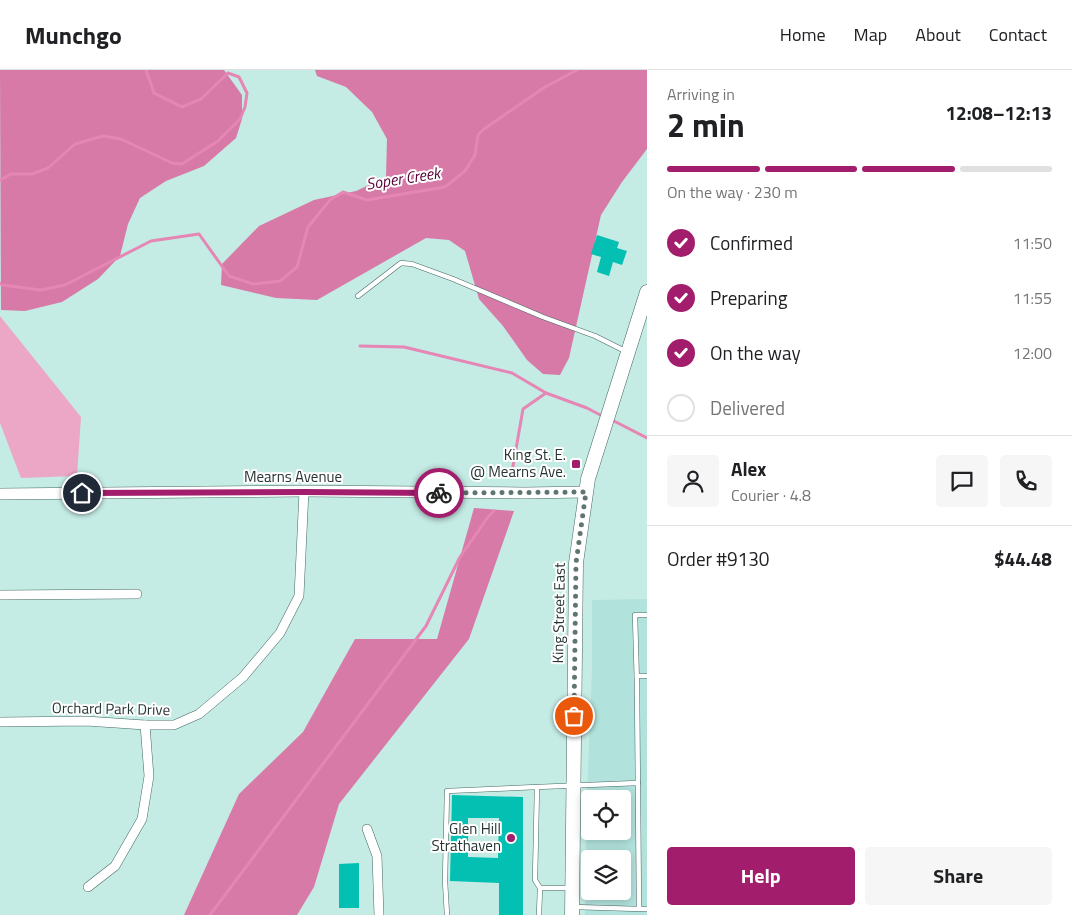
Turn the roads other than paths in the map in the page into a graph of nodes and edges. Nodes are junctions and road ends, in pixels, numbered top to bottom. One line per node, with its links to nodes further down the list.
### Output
1 (647, 292): 3 (main road, King Street East)
2 (358, 296): 3 (lane)
3 (628, 352): 5 (main road, King Street East)
4 (304, 492): 5 (street, Mearns Avenue); 6 (street, Mearns Avenue); 13 (street, Orchard Park Drive)
5 (586, 492): 15 (main road, King Street East)
6 (0, 494)
7 (137, 594): 8 (street)
8 (0, 595)
9 (647, 615): 10 (lane)
10 (637, 676): 11 (lane); 14 (lane)
11 (647, 676)
12 (0, 722): 13 (street, Orchard Park Drive)
13 (145, 725): 18 (street)
14 (638, 783): 15 (lane); 22 (lane)
15 (573, 784): 16 (lane); 20 (main road, King Street East)
16 (537, 787): 19 (lane); 25 (lane)
17 (367, 829): 24 (street)
18 (88, 887)
19 (540, 888): 20 (lane); 26 (lane)
20 (573, 888): 23 (main road, King Street East)
21 (647, 909): 22 (lane)
22 (639, 910): 23 (lane)
23 (572, 911)
24 (378, 915)
25 (447, 915)
26 (539, 915)

